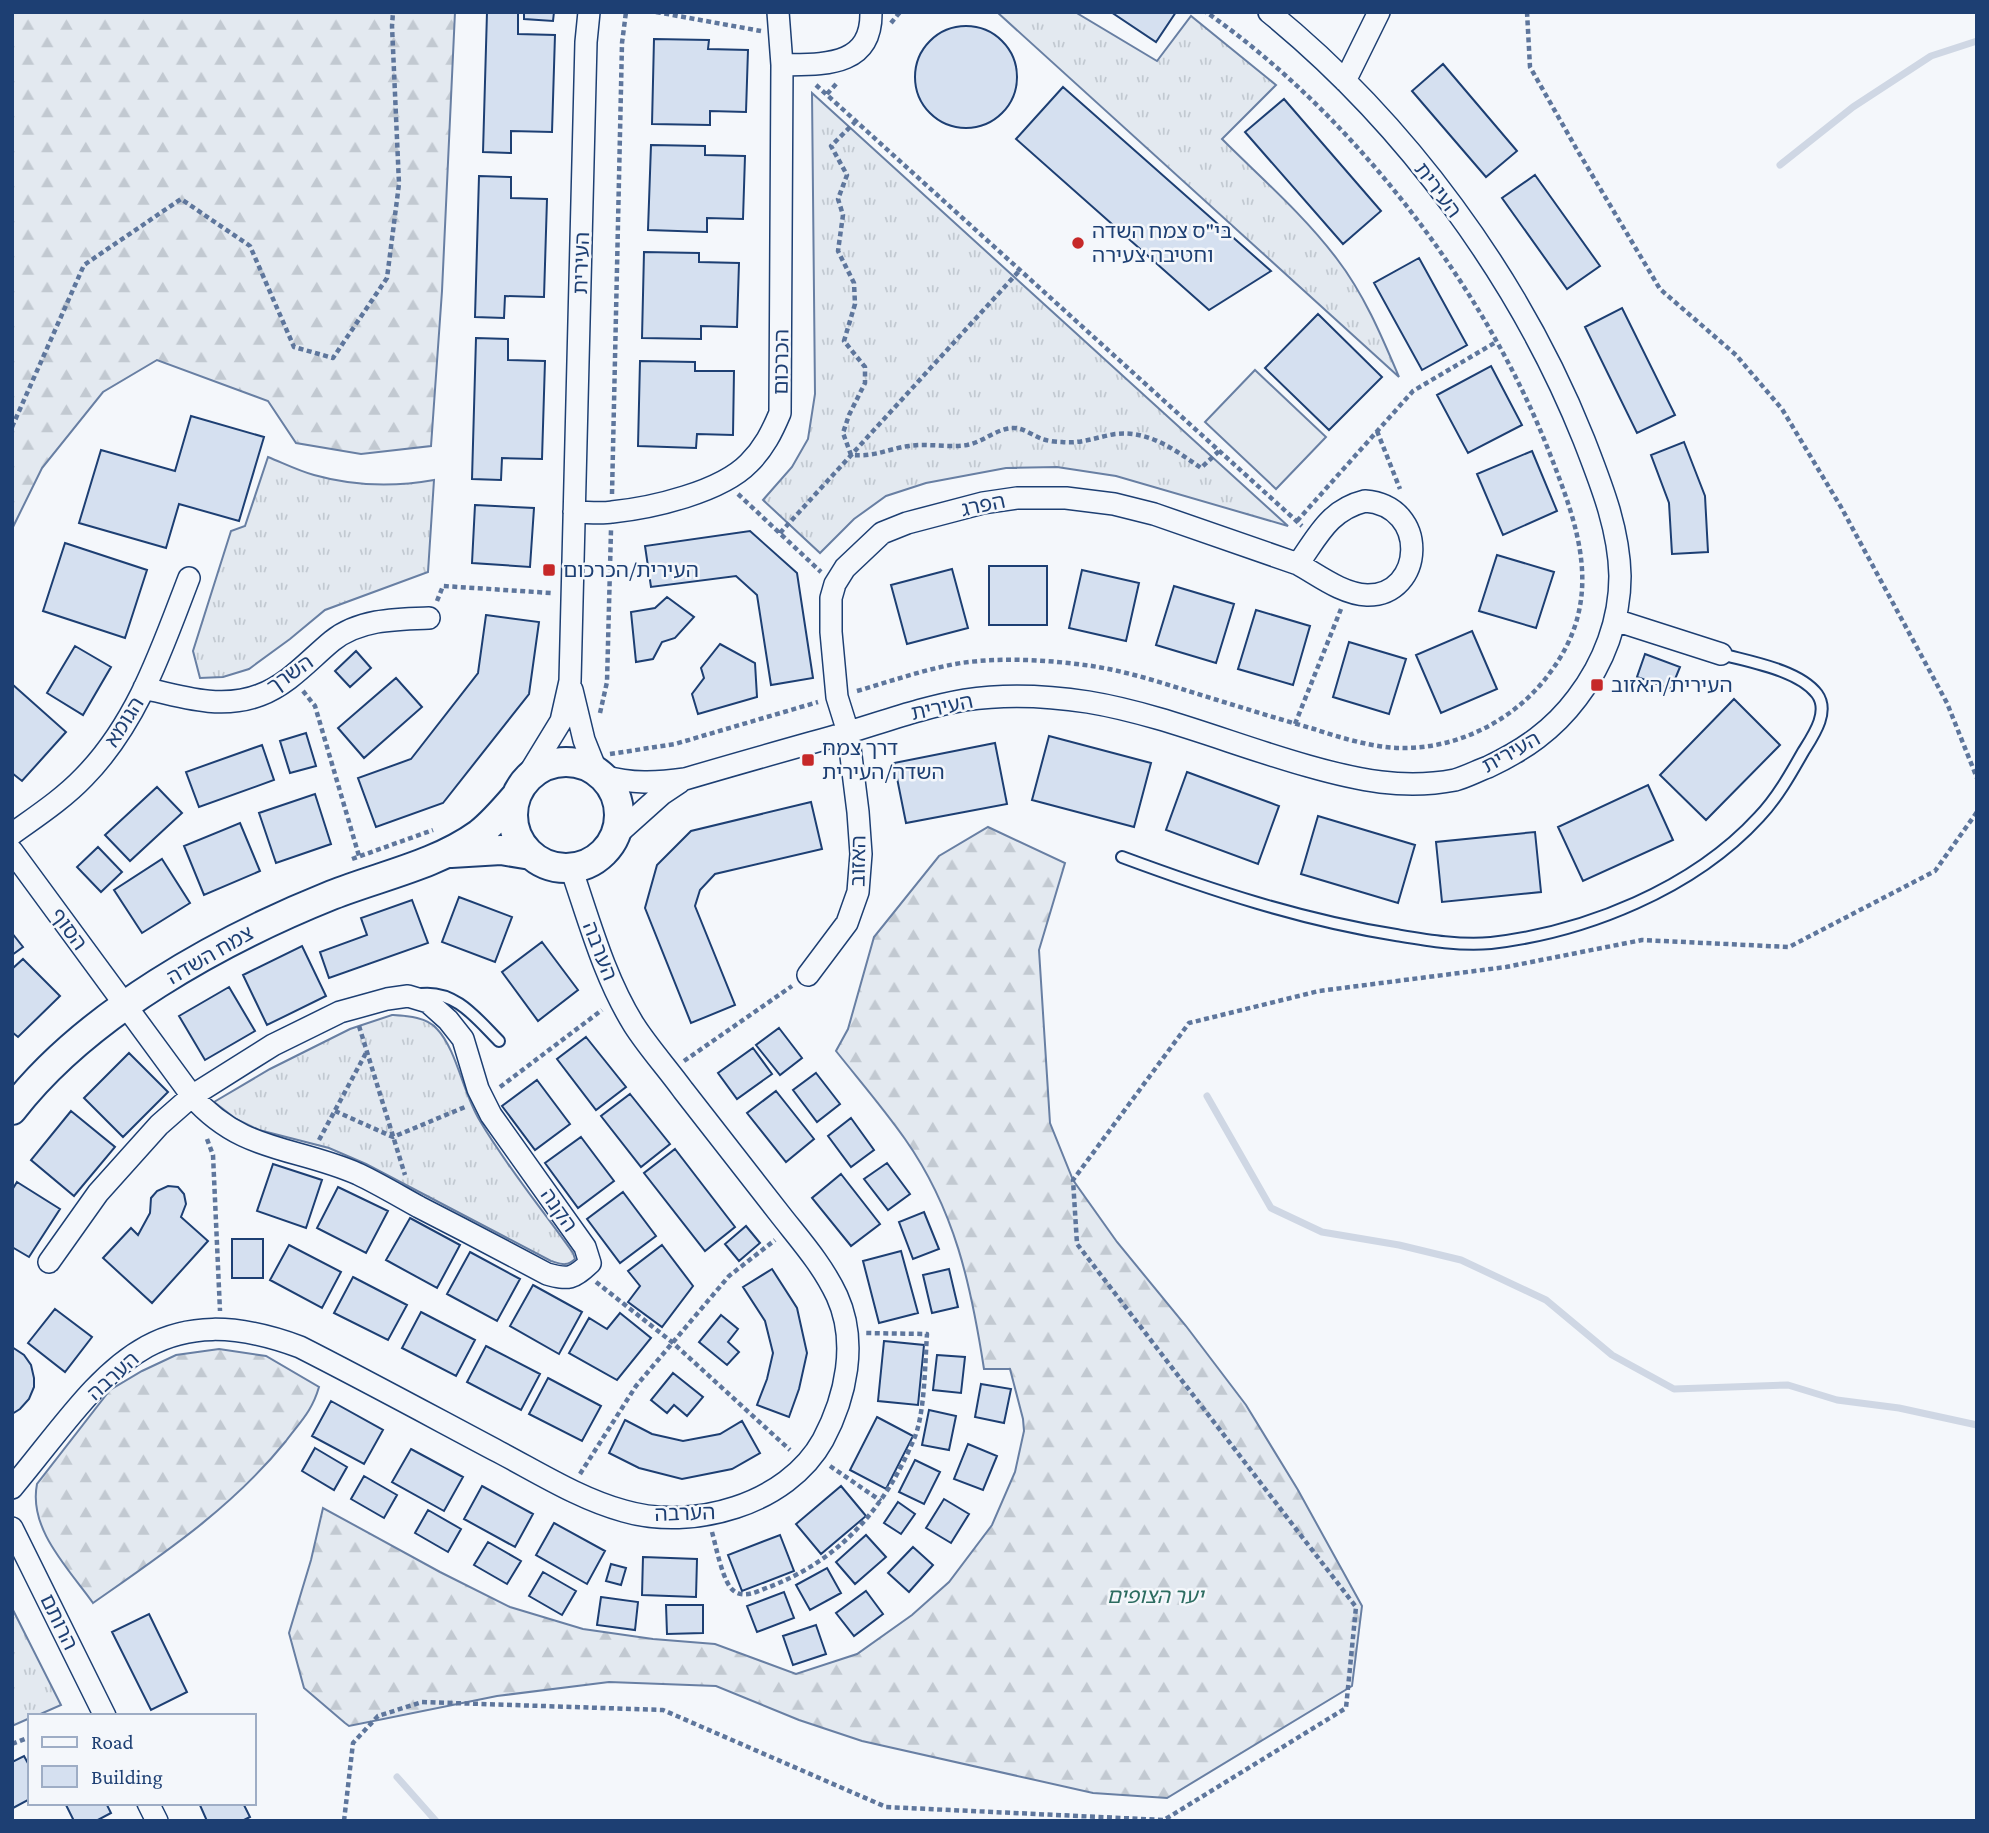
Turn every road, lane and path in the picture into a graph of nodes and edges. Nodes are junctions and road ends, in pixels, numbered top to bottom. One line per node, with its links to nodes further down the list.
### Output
1 (393, 12): 16 (path)
2 (589, 12): 21 (street, העירית)
3 (626, 12): 22 (path)
4 (656, 12): 10 (path)
5 (778, 12): 10 (street, הכרכום)
6 (871, 12): 11 (street)
7 (1269, 12): 12 (street, העירית)
8 (1379, 12): 12 (street)
9 (1527, 12): 42 (path)
10 (779, 34): 11 (street, הכרכום)
11 (788, 65): 13 (path); 20 (street, הכרכום)
12 (1345, 81): 33 (street, העירית)
13 (856, 121): 14 (path); 19 (path)
14 (1020, 270): 18 (path); 19 (path)
15 (1496, 342): 17 (path)
16 (12, 428)
17 (1377, 431): 23 (path); 24 (path)
18 (1219, 451): 19 (path); 23 (path)
19 (851, 455): 25 (path)
20 (723, 481): 22 (street, הכרכום); 25 (path)
21 (574, 512): 22 (street, הכרכום); 31 (street, העירית)
22 (611, 512): 38 (path)
23 (1297, 521): 26 (path)
24 (1410, 531): 26 (street); 30 (street, הפרג)
25 (780, 533): 29 (path)
26 (1316, 539): 27 (street)
27 (1298, 564): 29 (street, הפרג); 30 (street, הפרג)
28 (189, 578): 37 (street, הגומא)
29 (835, 584): 40 (street)
30 (1348, 592): 39 (path)
31 (572, 594): 32 (path); 36 (street, העירית)
32 (429, 618): 35 (street, השרך)
33 (1615, 621): 34 (street); 40 (street, העירית)
34 (1721, 654): 52 (lane)
35 (292, 676): 37 (street, השרך); 51 (path)
36 (570, 681): 41 (street, העירית); 44 (street, העירית)
37 (144, 688): 46 (street, הגומא)
38 (598, 719)
39 (1295, 724)
40 (848, 732): 43 (street, העירית); 54 (street, האזוב)
41 (599, 773): 43 (street, העירית); 44 (street); 47 (street)
42 (1977, 778)
43 (685, 779): 47 (street, העירית)
44 (520, 788): 49 (street, צמח השדה); 50 (street)
45 (1977, 812): 84 (path)
46 (12, 834)
47 (614, 837): 53 (street)
48 (12, 851): 57 (street, הסוף)
49 (442, 855): 50 (street, צמח השדה); 57 (street, צמח השדה)
50 (531, 855): 53 (street)
51 (359, 856)
52 (1122, 857)
53 (571, 868): 56 (street, הערבה)
54 (808, 975): 61 (path)
55 (408, 996): 58 (street); 59 (lane); 63 (street, הקנה)
56 (619, 997): 61 (street, הערבה); 63 (path)
57 (125, 1007): 62 (street); 64 (street, צמח השדה)
58 (353, 1009): 60 (path); 62 (street)
59 (499, 1041)
60 (367, 1052): 65 (path); 66 (path)
61 (669, 1071): 69 (street, הערבה)
62 (192, 1097): 67 (street); 70 (street); 72 (path)
63 (483, 1099): 66 (path); 71 (street, הקנה)
64 (12, 1110)
65 (335, 1111): 66 (path); 67 (path)
66 (393, 1138): 68 (path)
67 (310, 1157): 68 (street)
68 (414, 1204): 71 (street)
69 (791, 1228): 73 (street, הערבה); 74 (path)
70 (49, 1262)
71 (581, 1271): 74 (path)
72 (221, 1329): 76 (street, הערבה); 77 (street, הערבה)
73 (846, 1333): 75 (street, הערבה); 78 (path)
74 (672, 1342): 75 (path); 77 (path)
75 (809, 1460): 78 (path); 79 (street, הערבה)
76 (12, 1488)
77 (571, 1489): 79 (street, הערבה)
78 (881, 1501): 79 (path)
79 (706, 1514)
80 (12, 1528): 81 (street, הרותם)
81 (104, 1714)
82 (149, 1805): 83 (street)
83 (157, 1821)
84 (344, 1821)

